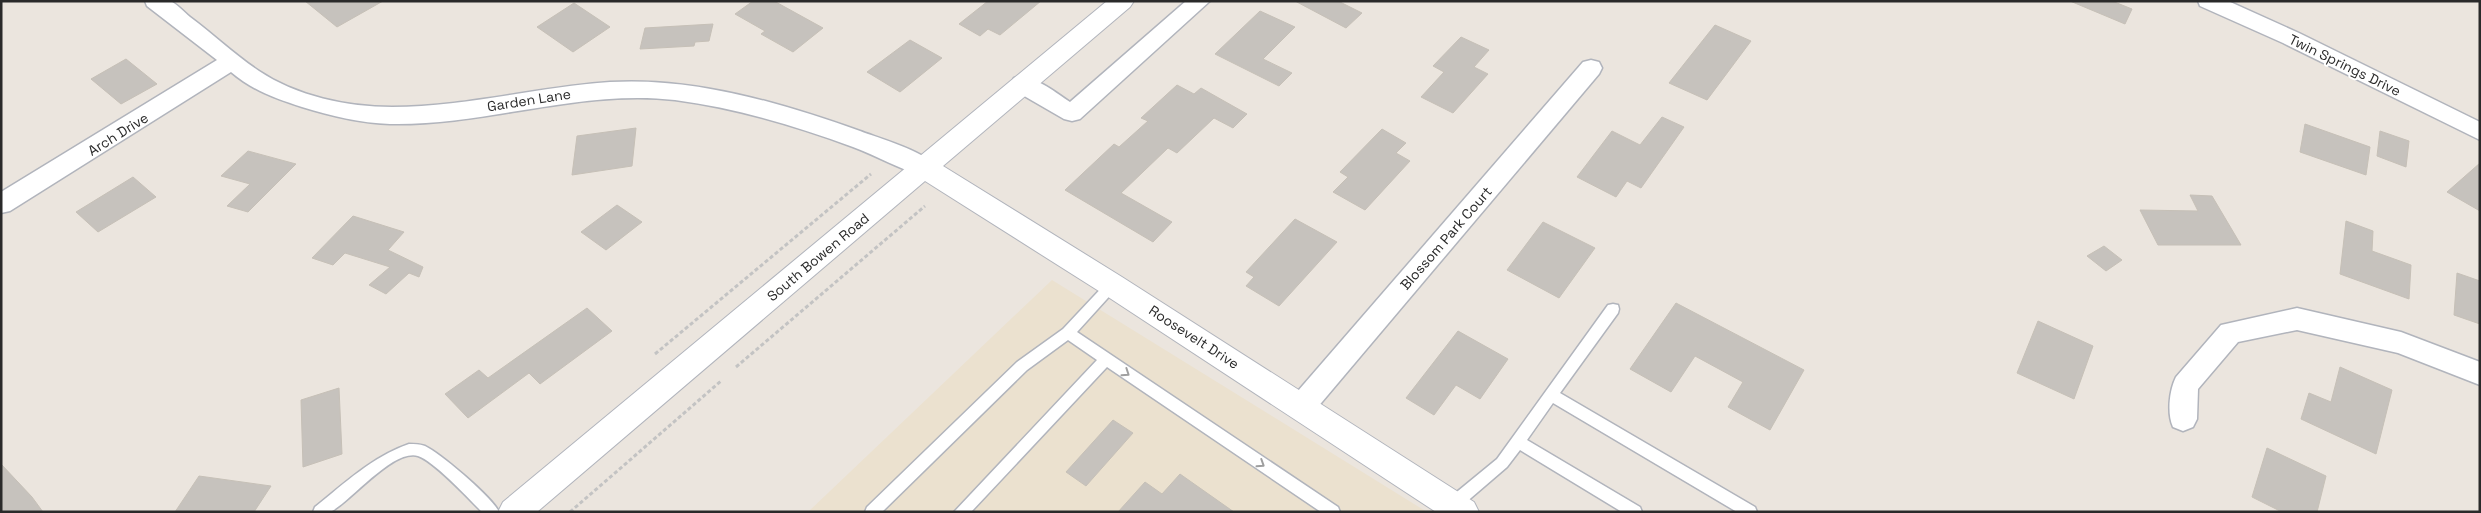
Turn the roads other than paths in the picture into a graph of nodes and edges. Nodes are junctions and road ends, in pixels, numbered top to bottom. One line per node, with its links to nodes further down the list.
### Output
1 (155, 1): 5 (street, Garden Lane)
2 (1122, 1): 7 (main road, South Bowen Road)
3 (1200, 1): 7 (street)
4 (2208, 1): 8 (street, Twin Springs Drive)
5 (233, 61): 9 (street, Garden Lane); 10 (street, Arch Drive)
6 (1591, 68): 17 (street, Blossom Park Court)
7 (1022, 84): 9 (main road, South Bowen Road)
8 (2480, 132)
9 (923, 167): 11 (main road, Roosevelt Drive); 23 (main road, South Bowen Road)
10 (1, 204)
11 (1112, 284): 13 (lane); 17 (main road, Roosevelt Drive)
12 (1613, 309): 16 (lane)
13 (1068, 333): 14 (lane); 24 (lane)
14 (1106, 359): 25 (lane); 26 (lane, one-way to 26)
15 (2480, 374): 18 (street)
16 (1551, 395): 19 (lane); 28 (lane)
17 (1302, 407): 20 (main road, Roosevelt Drive)
18 (2183, 419)
19 (1517, 441): 20 (lane); 27 (lane)
20 (1458, 508)
21 (320, 512): 22 (lane)
22 (492, 512)
23 (514, 512)
24 (872, 512)
25 (961, 512)
26 (1333, 512)
27 (1635, 512)
28 (1750, 512)

